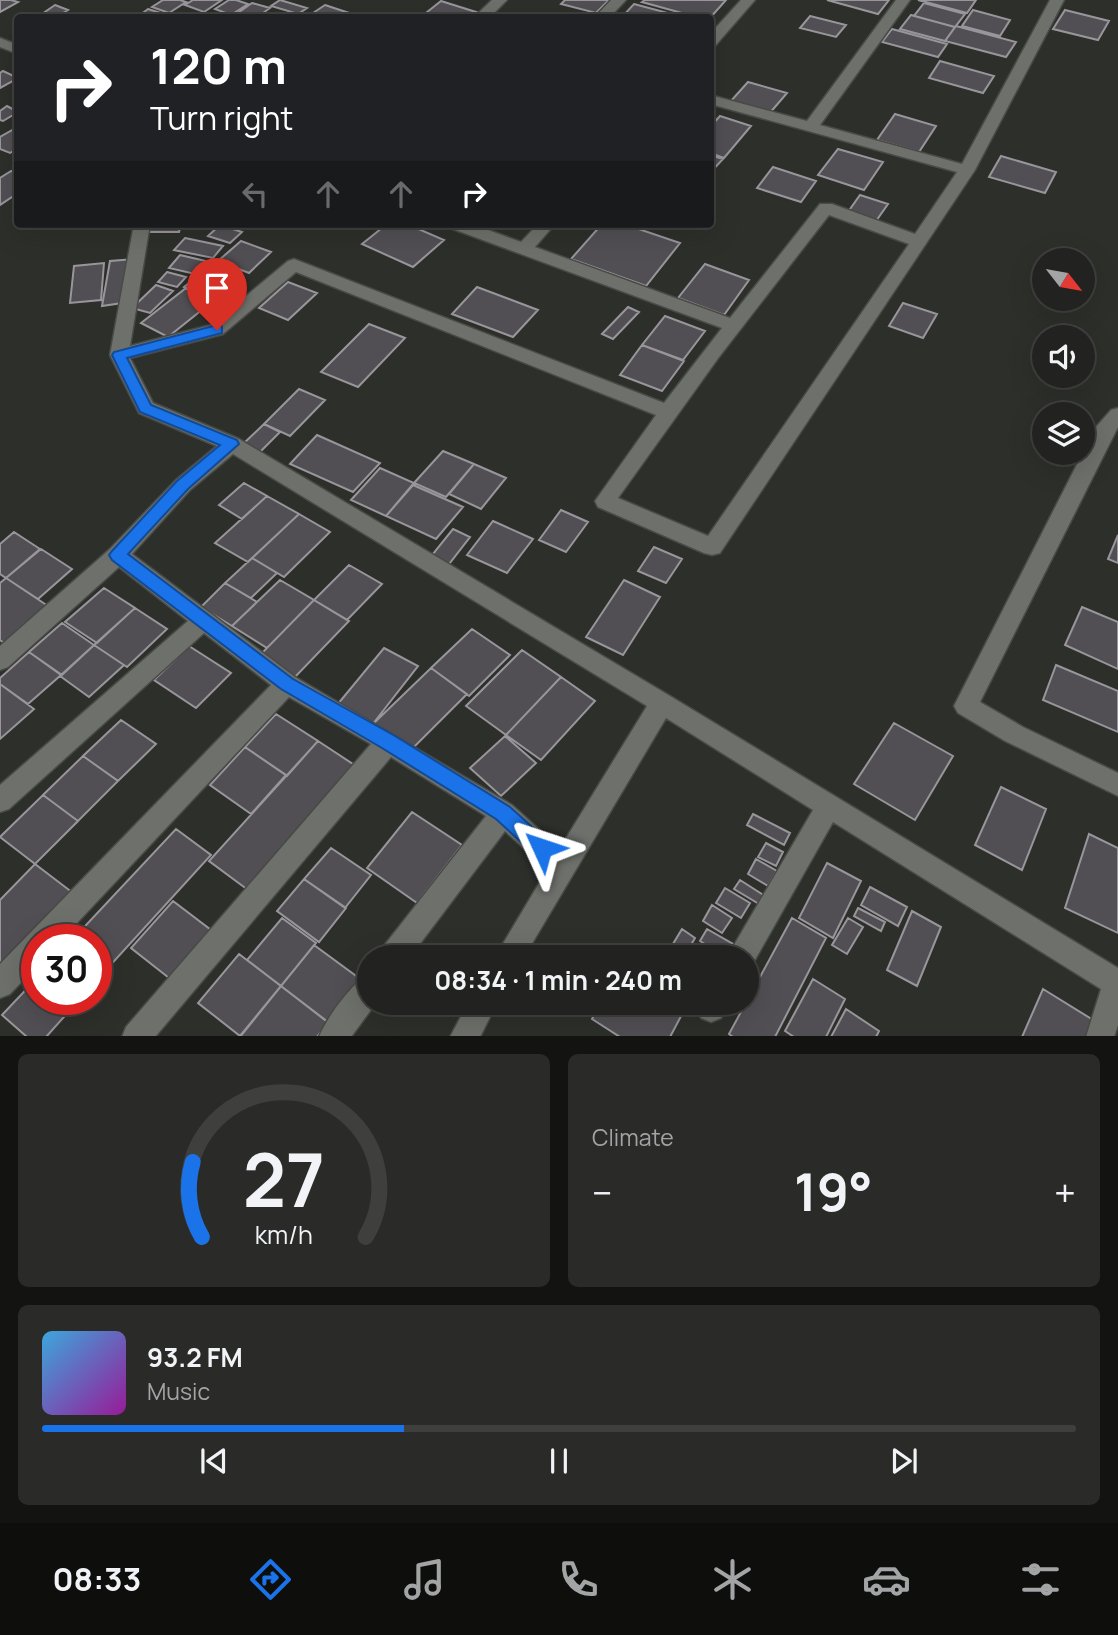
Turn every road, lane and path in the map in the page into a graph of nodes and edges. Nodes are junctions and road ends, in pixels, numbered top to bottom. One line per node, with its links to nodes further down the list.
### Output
1 (500, 0): 6 (street)
2 (619, 0): 7 (street)
3 (748, 0): 8 (street)
4 (903, 0): 10 (street)
5 (1056, 0): 11 (street)
6 (484, 14)
7 (605, 14)
8 (714, 38)
9 (714, 100): 10 (street)
10 (811, 127): 11 (street)
11 (967, 170): 15 (street)
12 (141, 228): 18 (street)
13 (468, 228): 16 (street)
14 (543, 228): 16 (street)
15 (918, 241): 17 (street); 19 (street)
16 (526, 247): 17 (street)
17 (732, 325): 19 (street)
18 (119, 355): 19 (street); 21 (street)
19 (667, 412)
20 (1118, 415): 28 (street)
21 (232, 444): 22 (street); 26 (street)
22 (118, 555): 23 (street); 24 (street)
23 (204, 620): 25 (street); 29 (street)
24 (0, 660)
25 (287, 684): 27 (street); 33 (street)
26 (662, 703): 30 (street); 32 (street)
27 (388, 742): 31 (street); 42 (street)
28 (1118, 785)
29 (0, 801)
30 (828, 807): 36 (street); 38 (street)
31 (503, 813): 32 (street); 34 (street)
32 (562, 866): 35 (street)
33 (57, 924)
34 (402, 945)
35 (516, 945)
36 (748, 945)
37 (21, 962): 39 (street)
38 (1118, 983): 45 (street)
39 (0, 984)
40 (357, 1005): 43 (street)
41 (476, 1015): 44 (street)
42 (137, 1036)
43 (334, 1036)
44 (465, 1036)
45 (1100, 1036)

